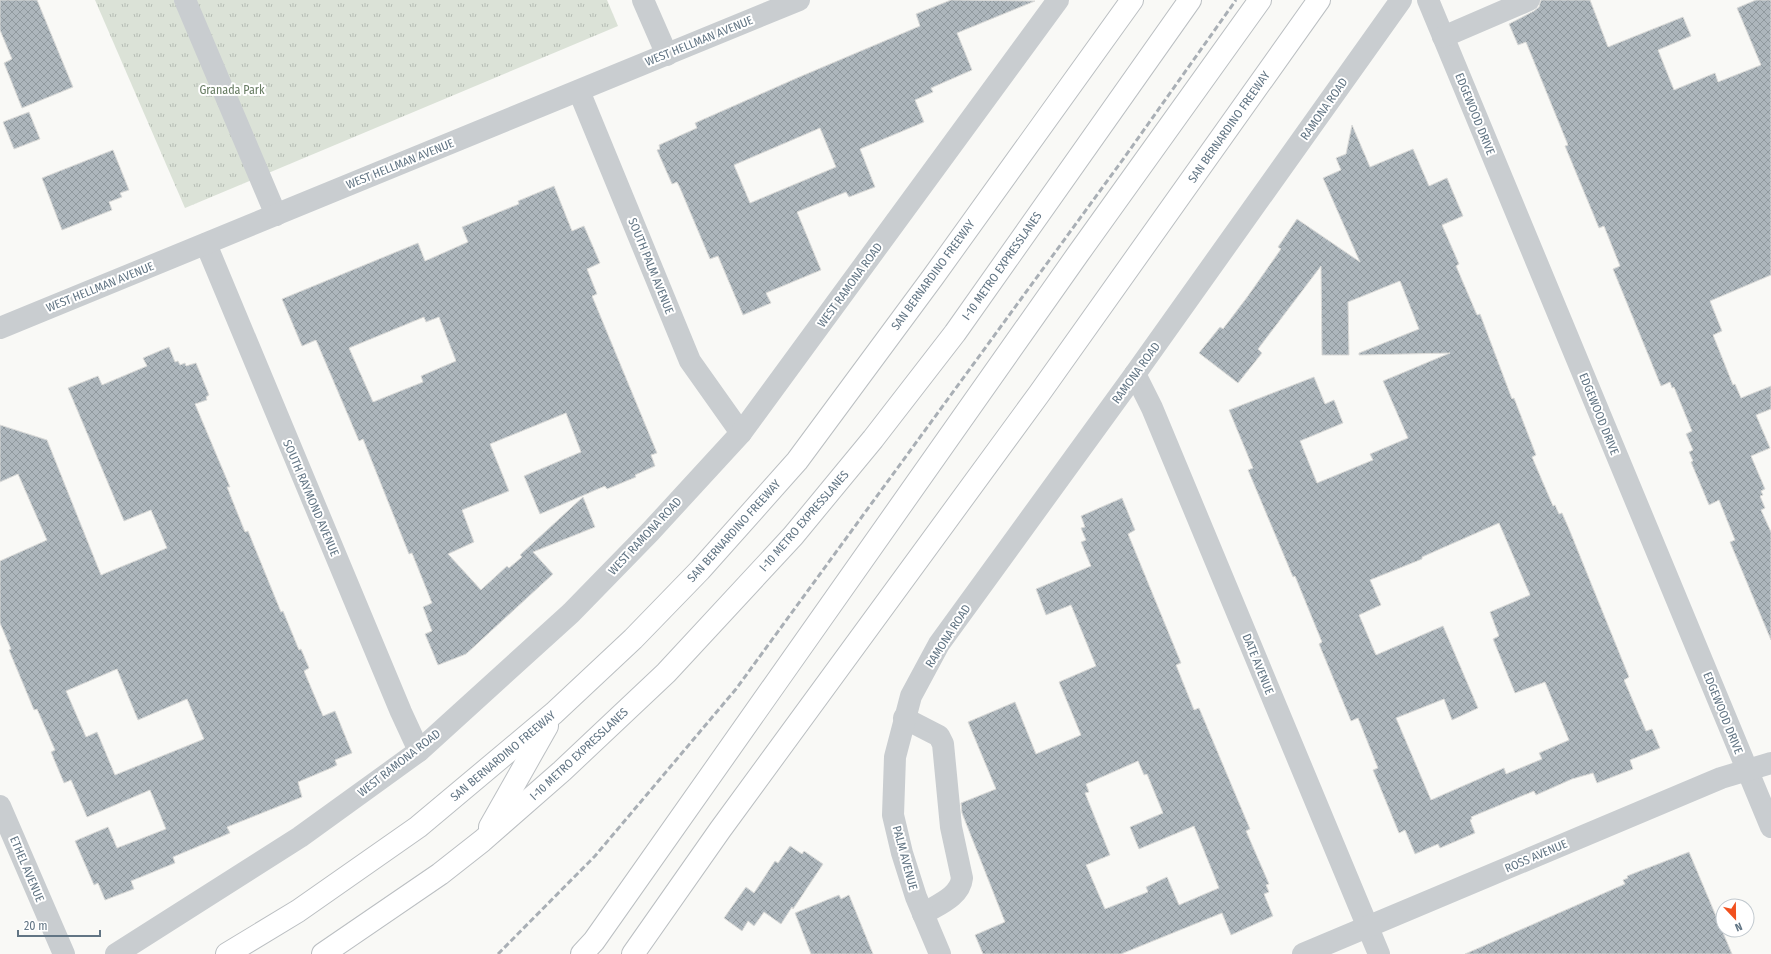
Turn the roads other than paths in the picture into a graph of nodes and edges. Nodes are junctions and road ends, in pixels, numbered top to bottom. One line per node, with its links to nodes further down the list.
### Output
1 (185, 0): 15 (street)
2 (643, 0): 13 (street)
3 (799, 0): 13 (street, WEST HELLMAN AVENUE)
4 (1058, 0): 19 (street, WEST RAMONA ROAD)
5 (1132, 0): 20 (highway, SAN BERNARDINO FREEWAY)
6 (1190, 0): 28 (highway, I-10 METRO EXPRESSLANES)
7 (1260, 0): 35 (highway)
8 (1319, 0): 36 (highway, SAN BERNARDINO FREEWAY)
9 (1401, 0): 18 (street, RAMONA ROAD)
10 (1428, 0): 12 (street, EDGEWOOD DRIVE)
11 (1529, 0): 12 (street)
12 (1443, 37): 25 (street, EDGEWOOD DRIVE)
13 (666, 55): 14 (street, WEST HELLMAN AVENUE)
14 (579, 91): 15 (street, WEST HELLMAN AVENUE); 19 (street, SOUTH PALM AVENUE)
15 (276, 215): 16 (street, WEST HELLMAN AVENUE)
16 (206, 244): 17 (street, WEST HELLMAN AVENUE); 22 (street, SOUTH RAYMOND AVENUE)
17 (0, 328)
18 (1135, 374): 21 (street, RAMONA ROAD); 30 (street, DATE AVENUE)
19 (741, 433): 22 (street, WEST RAMONA ROAD)
20 (554, 713): 28 (highway); 33 (highway, SAN BERNARDINO FREEWAY)
21 (904, 718): 23 (street, RAMONA ROAD); 29 (street)
22 (419, 751): 32 (street, WEST RAMONA ROAD)
23 (895, 757): 29 (street, PALM AVENUE)
24 (1771, 763): 25 (street, ROSS AVENUE)
25 (1748, 771): 27 (street, EDGEWOOD DRIVE); 30 (street, ROSS AVENUE)
26 (0, 806): 31 (street, ETHEL AVENUE)
27 (1771, 827)
28 (482, 841): 34 (highway, I-10 METRO EXPRESSLANES)
29 (923, 914): 37 (street, PALM AVENUE)
30 (1368, 928): 38 (street, ROSS AVENUE); 39 (street, DATE AVENUE)
31 (64, 954)
32 (116, 954)
33 (227, 954)
34 (323, 954)
35 (582, 954)
36 (633, 954)
37 (940, 954)
38 (1303, 954)
39 (1378, 954)

